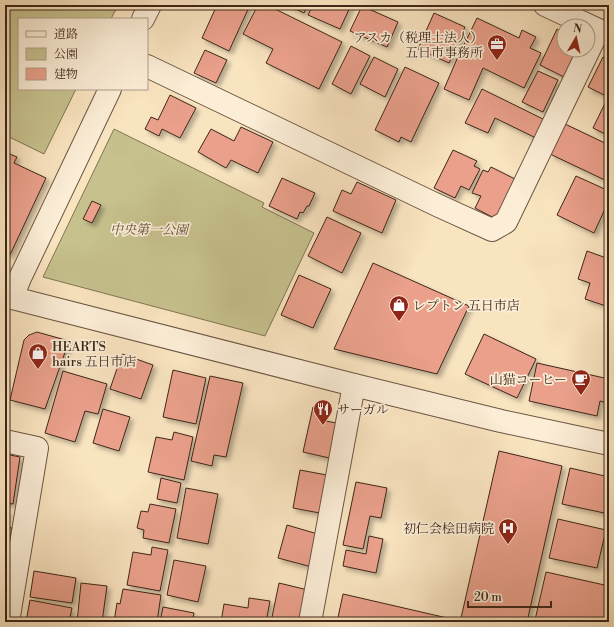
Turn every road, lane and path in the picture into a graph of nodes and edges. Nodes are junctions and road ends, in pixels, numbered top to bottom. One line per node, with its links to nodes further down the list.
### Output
1 (150, 5): 3 (street)
2 (546, 5): 4 (street)
3 (144, 18)
4 (604, 33): 5 (street)
5 (148, 66)
6 (110, 90): 7 (street)
7 (9, 297): 8 (street)
8 (354, 385): 10 (street); 12 (street)
9 (5, 441): 11 (street)
10 (609, 444)
11 (8, 622)
12 (310, 622)

